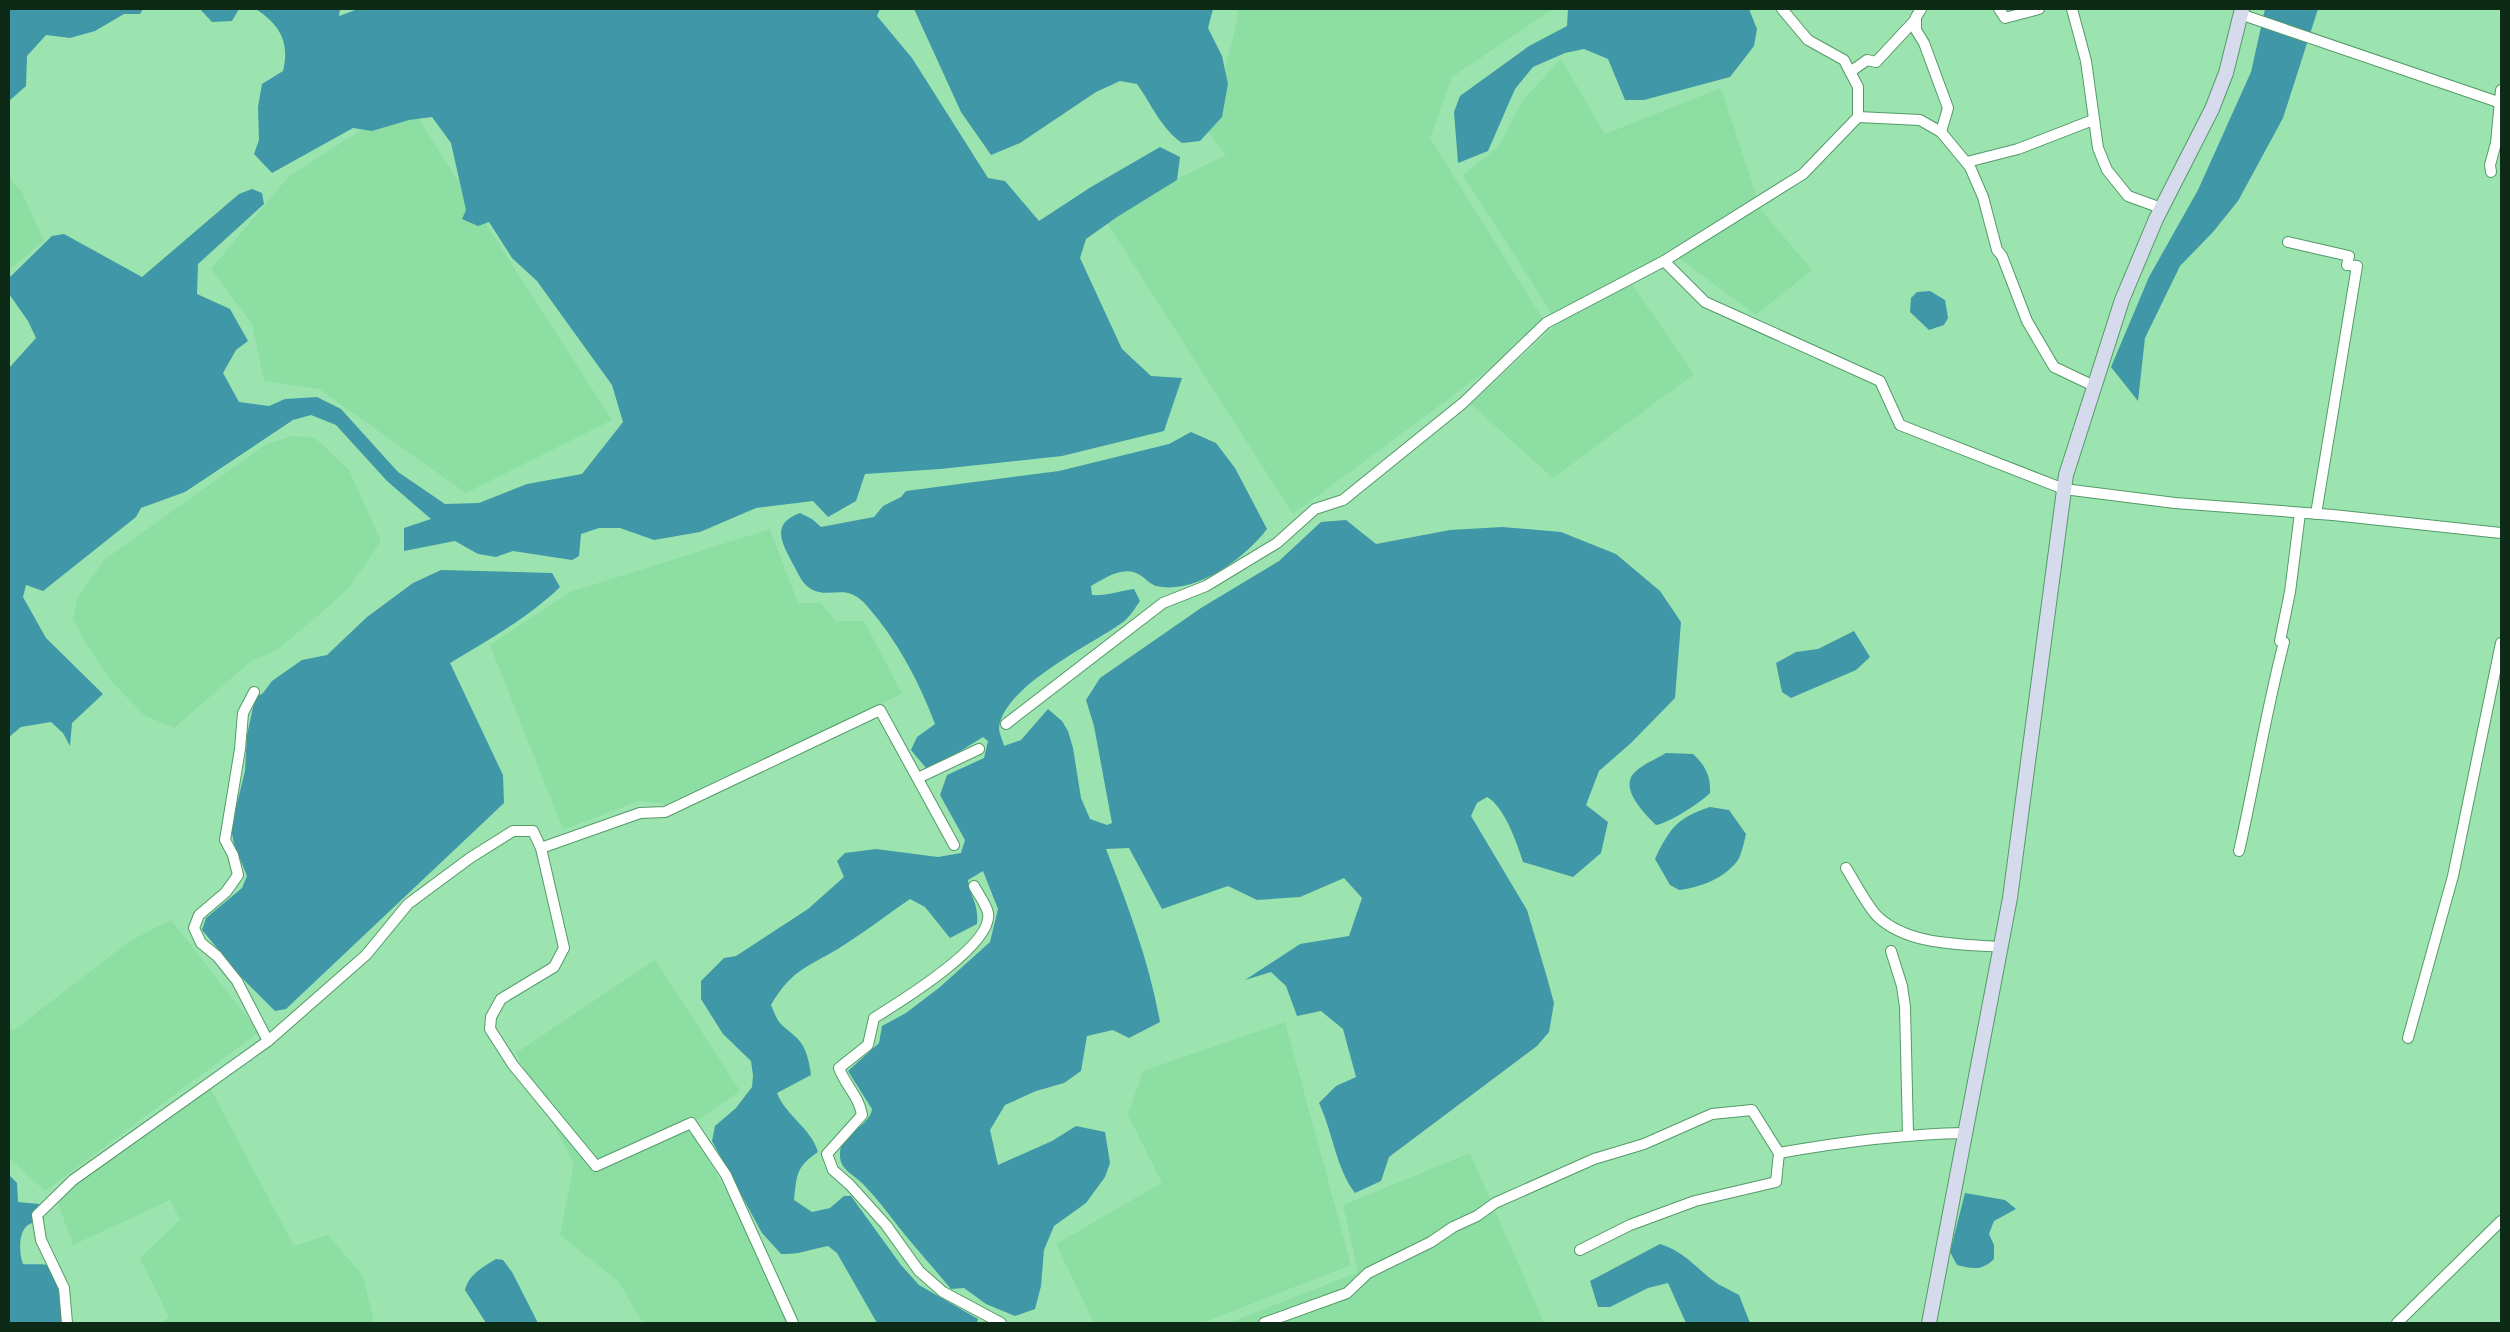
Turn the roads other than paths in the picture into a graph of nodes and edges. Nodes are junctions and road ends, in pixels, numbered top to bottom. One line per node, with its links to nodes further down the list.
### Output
1 (1782, 9): 8 (street)
2 (1920, 9): 7 (street)
3 (1999, 9): 4 (street)
4 (2038, 9)
5 (2072, 9): 12 (street)
6 (2241, 12): 10 (street); 16 (street)
7 (1916, 19): 8 (street); 13 (street)
8 (1850, 72): 11 (street)
9 (2501, 90): 10 (street)
10 (2500, 103): 15 (street)
11 (1858, 117): 13 (street); 18 (street)
12 (2093, 120): 14 (street); 16 (street)
13 (1941, 132): 14 (street)
14 (1966, 162): 19 (street)
15 (2492, 172)
16 (2161, 208): 19 (street)
17 (2288, 242): 22 (street)
18 (1664, 261): 20 (street); 26 (street)
19 (2094, 386): 20 (street)
20 (2064, 489): 21 (street); 34 (street)
21 (2300, 513): 22 (street); 31 (street)
22 (2316, 514): 23 (street)
23 (2501, 533)
24 (2501, 643): 36 (street)
25 (254, 692): 37 (street)
26 (1006, 724)
27 (979, 749): 28 (street)
28 (918, 778): 29 (street); 30 (street)
29 (954, 845)
30 (541, 848): 37 (street); 44 (street)
31 (2239, 851)
32 (1846, 868): 34 (street)
33 (974, 886): 45 (street)
34 (2001, 946): 38 (street)
35 (1891, 951): 39 (street)
36 (2408, 1038)
37 (268, 1041): 43 (street)
38 (1965, 1133): 39 (street); 47 (street)
39 (1908, 1134): 40 (street)
40 (1779, 1153): 42 (street); 46 (street)
41 (2501, 1222): 48 (street)
42 (1580, 1250)
43 (67, 1323)
44 (793, 1323)
45 (1000, 1323)
46 (1264, 1323)
47 (1929, 1323)
48 (2397, 1323)

